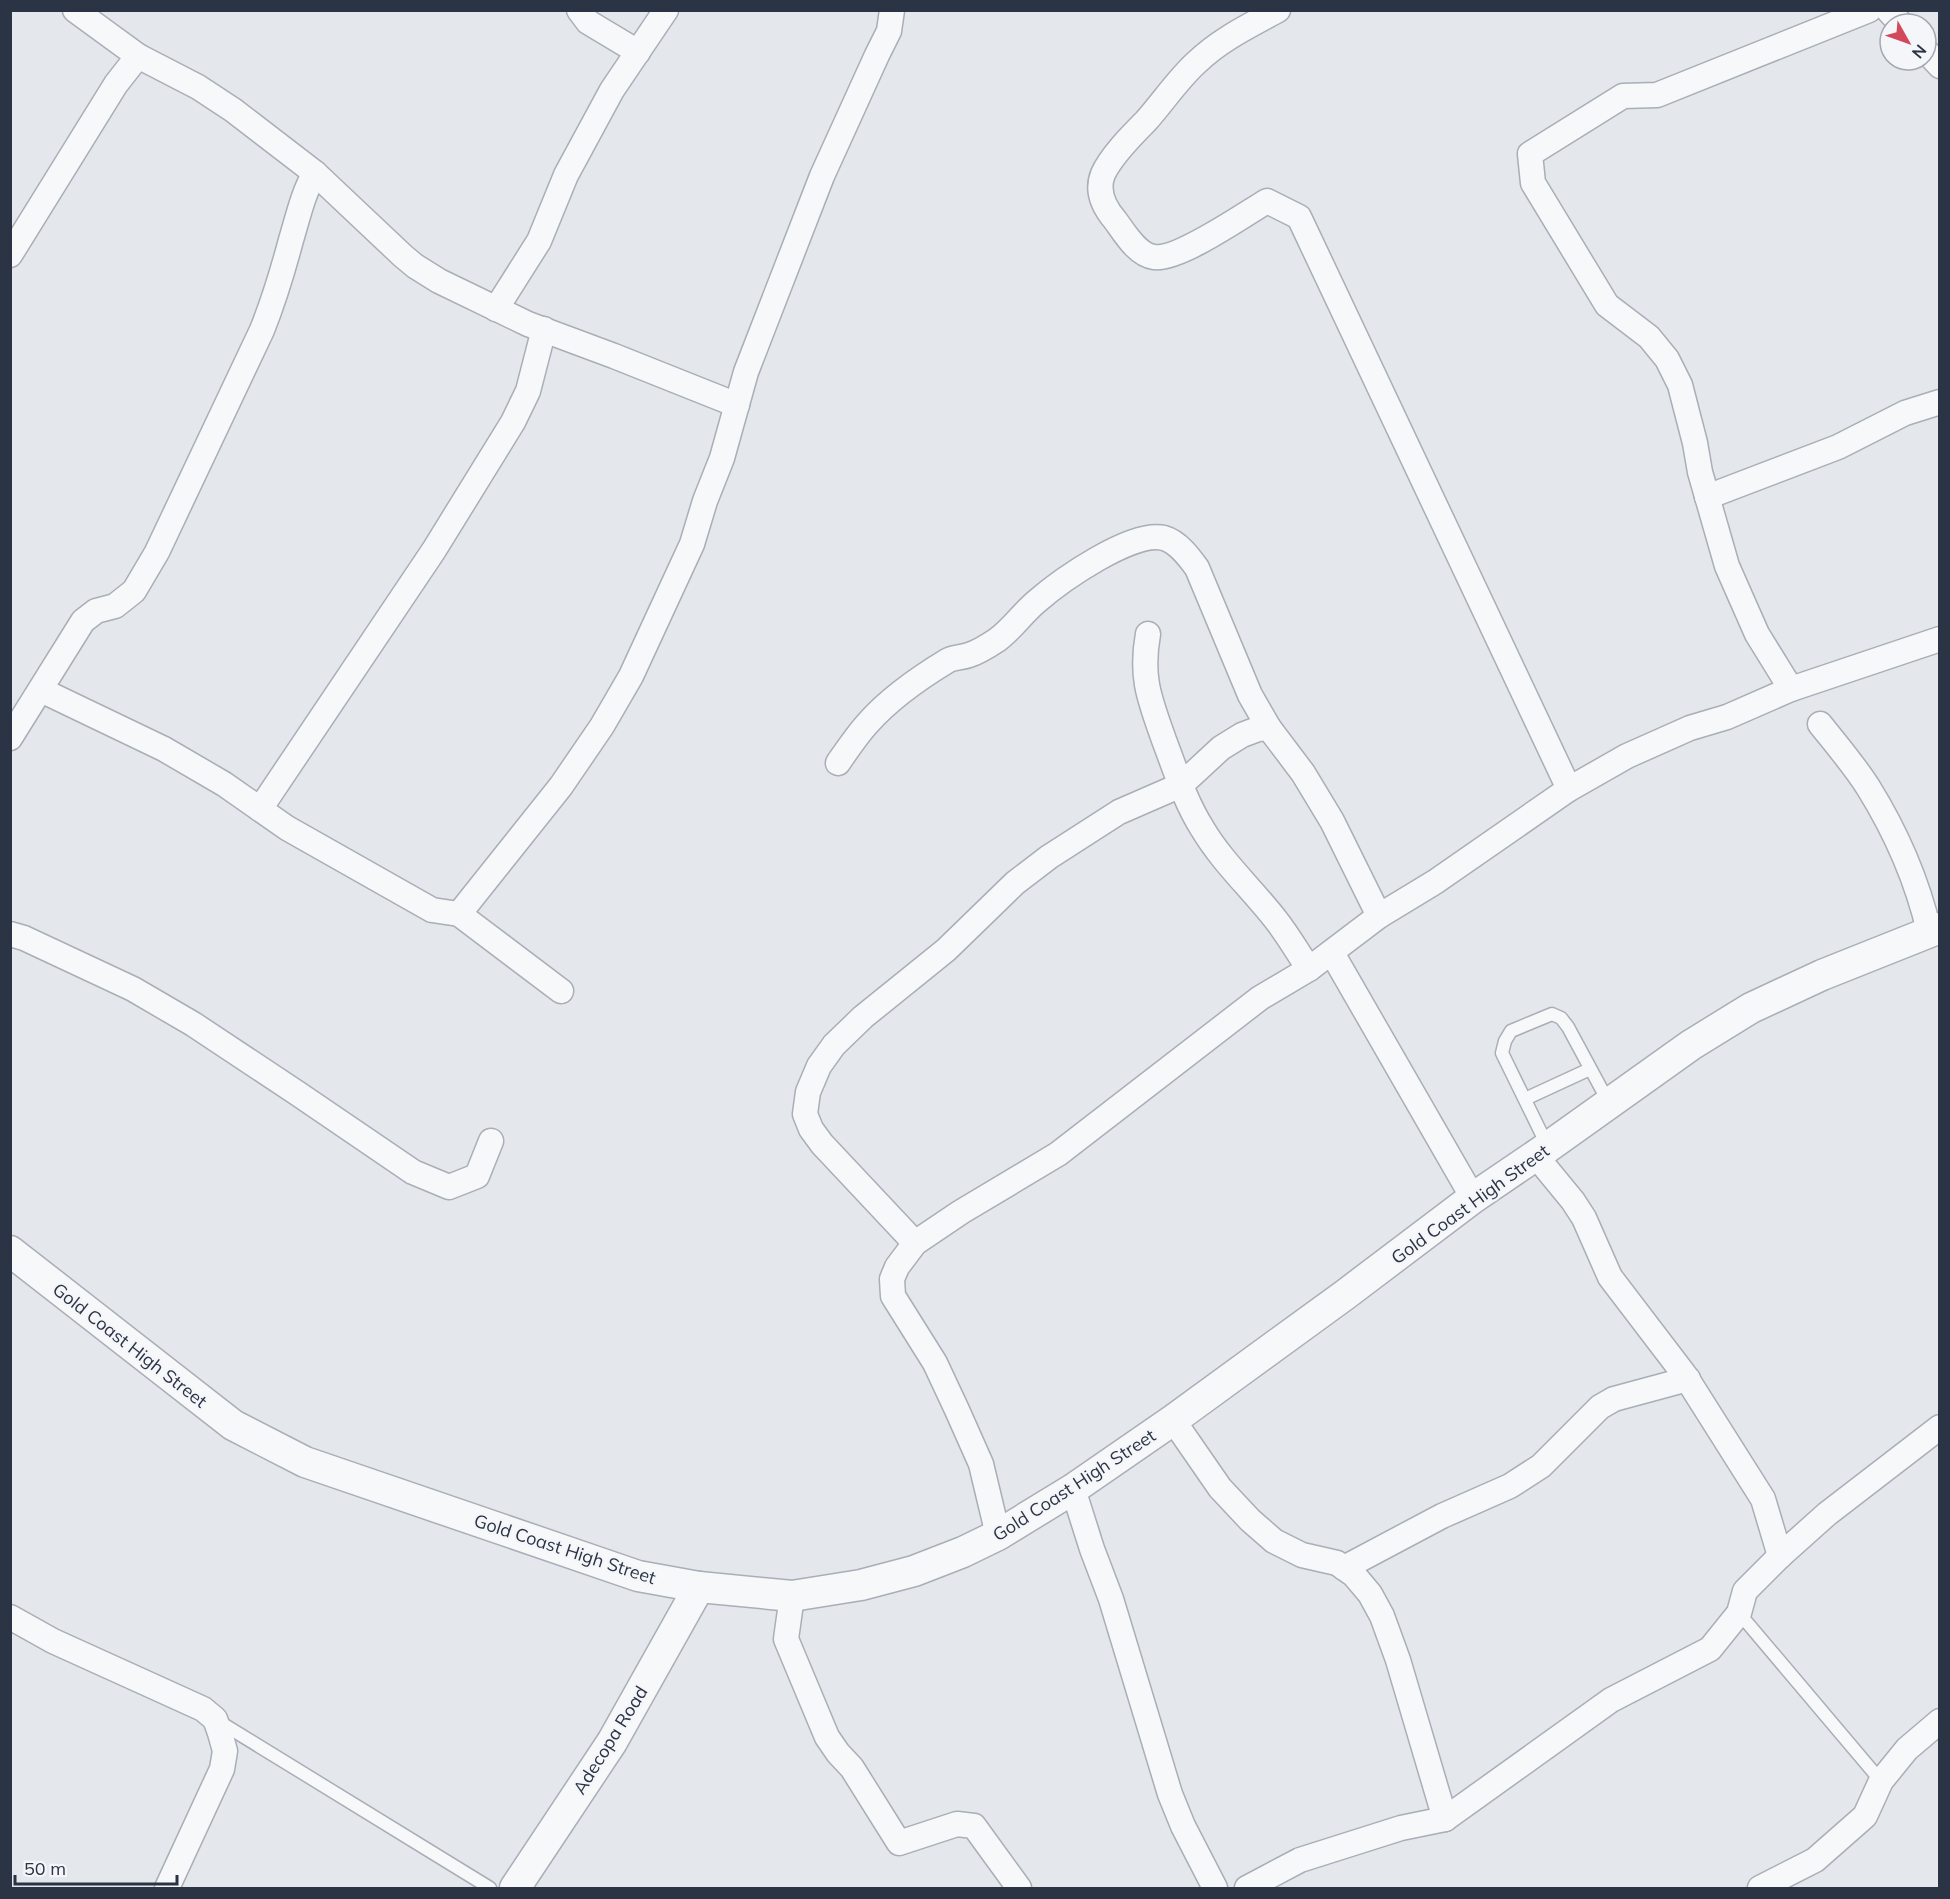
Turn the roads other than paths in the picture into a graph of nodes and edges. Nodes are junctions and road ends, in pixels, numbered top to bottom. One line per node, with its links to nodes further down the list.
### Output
1 (75, 10): 8 (street)
2 (579, 10): 7 (street)
3 (666, 10): 7 (street)
4 (892, 10): 14 (street)
5 (1278, 10): 25 (street)
6 (1869, 10): 15 (street)
7 (638, 52): 11 (street)
8 (138, 56): 9 (street); 10 (street)
9 (315, 173): 11 (street); 19 (street)
10 (10, 255)
11 (496, 309): 12 (street)
12 (544, 329): 14 (street); 26 (street)
13 (1940, 402): 15 (street)
14 (737, 405): 27 (street)
15 (1707, 497): 18 (street)
16 (1148, 634): 24 (street)
17 (1940, 639): 18 (street)
18 (1791, 689): 25 (street)
19 (41, 690): 22 (street); 26 (street)
20 (1820, 724): 29 (street)
21 (1269, 728): 23 (street); 24 (street); 28 (street)
22 (10, 738)
23 (837, 763)
24 (1181, 785): 32 (street); 40 (street)
25 (1569, 789): 28 (street)
26 (260, 809): 27 (street)
27 (459, 914): 33 (street)
28 (1379, 916): 31 (street)
29 (1934, 930): 36 (street, Gold Coast High Street)
30 (10, 934): 37 (street)
31 (1332, 952): 32 (street); 39 (street)
32 (1309, 969): 40 (street)
33 (561, 991)
34 (1590, 1069): 35 (lane); 35 (lane); 36 (lane)
35 (1525, 1099): 38 (lane)
36 (1609, 1103): 38 (street, Gold Coast High Street)
37 (491, 1141)
38 (1542, 1152): 39 (street, Gold Coast High Street); 42 (street)
39 (1473, 1198): 43 (street, Gold Coast High Street)
40 (915, 1244): 46 (street)
41 (10, 1251): 49 (street, Gold Coast High Street)
42 (1688, 1379): 47 (street); 48 (street)
43 (1173, 1420): 45 (street, Gold Coast High Street); 48 (street)
44 (1940, 1426): 47 (street)
45 (1073, 1490): 46 (street, Gold Coast High Street); 61 (street)
46 (998, 1535): 50 (street, Gold Coast High Street)
47 (1780, 1556): 51 (street)
48 (1344, 1568): 56 (street)
49 (699, 1587): 50 (street, Gold Coast High Street); 59 (street, Adecopa Road)
50 (792, 1596): 60 (street)
51 (1739, 1613): 55 (lane); 56 (street)
52 (10, 1617): 53 (street)
53 (215, 1719): 57 (street); 58 (lane)
54 (1940, 1721): 55 (street)
55 (1881, 1781): 63 (street)
56 (1445, 1819): 62 (street)
57 (167, 1888)
58 (490, 1888)
59 (516, 1888)
60 (1019, 1888)
61 (1215, 1888)
62 (1247, 1888)
63 (1760, 1888)

